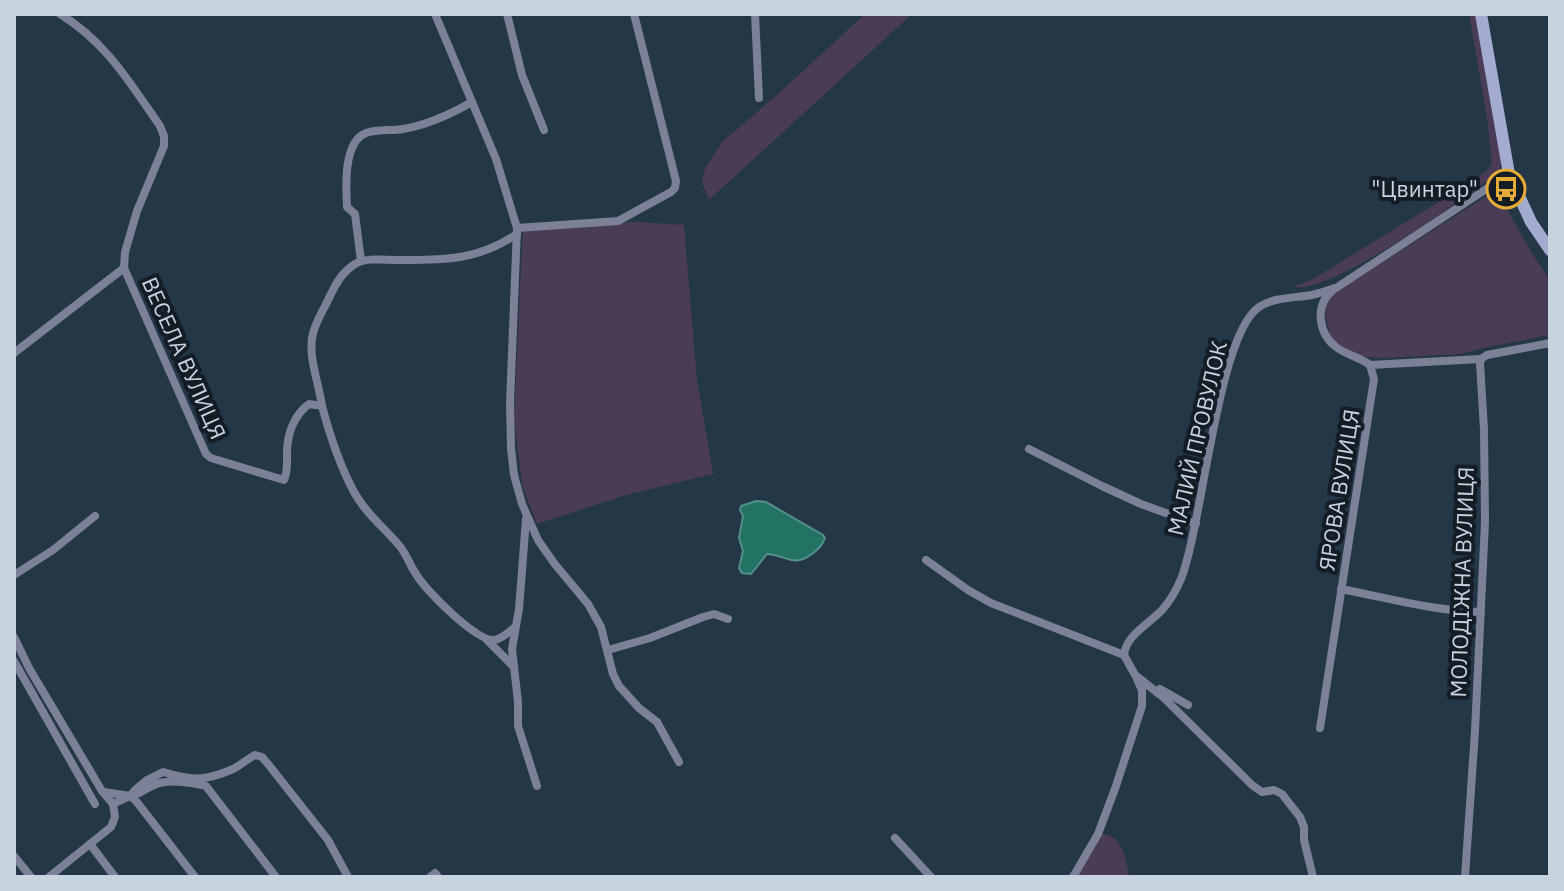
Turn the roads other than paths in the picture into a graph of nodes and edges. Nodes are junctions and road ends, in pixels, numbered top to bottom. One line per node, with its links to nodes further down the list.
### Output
1 (60, 14): 14 (street, ВЕСЕЛА ВУЛИЦЯ)
2 (435, 14): 8 (street)
3 (507, 14): 9 (street)
4 (634, 14): 11 (street)
5 (755, 14): 7 (street)
6 (1481, 14): 10 (street)
7 (759, 98)
8 (472, 102): 11 (street); 13 (street)
9 (544, 130)
10 (1509, 174): 12 (street); 15 (street, МАЛИЙ ПРОВУЛОК)
11 (517, 231): 13 (street); 22 (street)
12 (1550, 250)
13 (361, 261): 20 (street)
14 (124, 268): 17 (street); 20 (street, ВЕСЕЛА ВУЛИЦЯ)
15 (1336, 288): 19 (street); 24 (street, МАЛИЙ ПРОВУЛОК)
16 (1550, 343): 18 (street)
17 (14, 353)
18 (1481, 359): 19 (street); 28 (street, МОЛОДІЖНА ВУЛИЦЯ)
19 (1370, 365): 27 (street, ЯРОВА ВУЛИЦЯ)
20 (322, 406): 32 (street)
21 (1029, 449): 24 (street)
22 (526, 515): 30 (street); 33 (street)
23 (95, 516): 26 (street)
24 (1196, 524): 34 (street, МАЛИЙ ПРОВУЛОК)
25 (926, 560): 34 (street)
26 (14, 575)
27 (1341, 589): 28 (street); 39 (street, ЯРОВА ВУЛИЦЯ)
28 (1481, 612): 60 (street, МОЛОДІЖНА ВУЛИЦЯ)
29 (728, 619): 33 (street)
30 (515, 627): 32 (street); 36 (street)
31 (14, 637): 42 (street)
32 (485, 638): 36 (street)
33 (608, 650): 40 (street)
34 (1124, 655): 37 (street)
35 (14, 661): 44 (street)
36 (514, 667): 41 (street)
37 (1135, 675): 38 (street); 58 (street); 59 (street)
38 (1188, 705)
39 (1320, 728)
40 (679, 762)
41 (537, 786)
42 (102, 791): 43 (street); 45 (street)
43 (130, 796): 45 (street); 52 (street); 53 (street); 54 (street)
44 (95, 804)
45 (113, 804): 47 (street)
46 (895, 838): 57 (street)
47 (90, 844): 50 (street); 51 (street)
48 (14, 856): 49 (street)
49 (31, 877)
50 (49, 877)
51 (115, 877)
52 (195, 877)
53 (276, 877)
54 (348, 877)
55 (430, 877): 56 (street)
56 (438, 877)
57 (931, 877)
58 (1073, 877)
59 (1313, 877)
60 (1465, 877)

